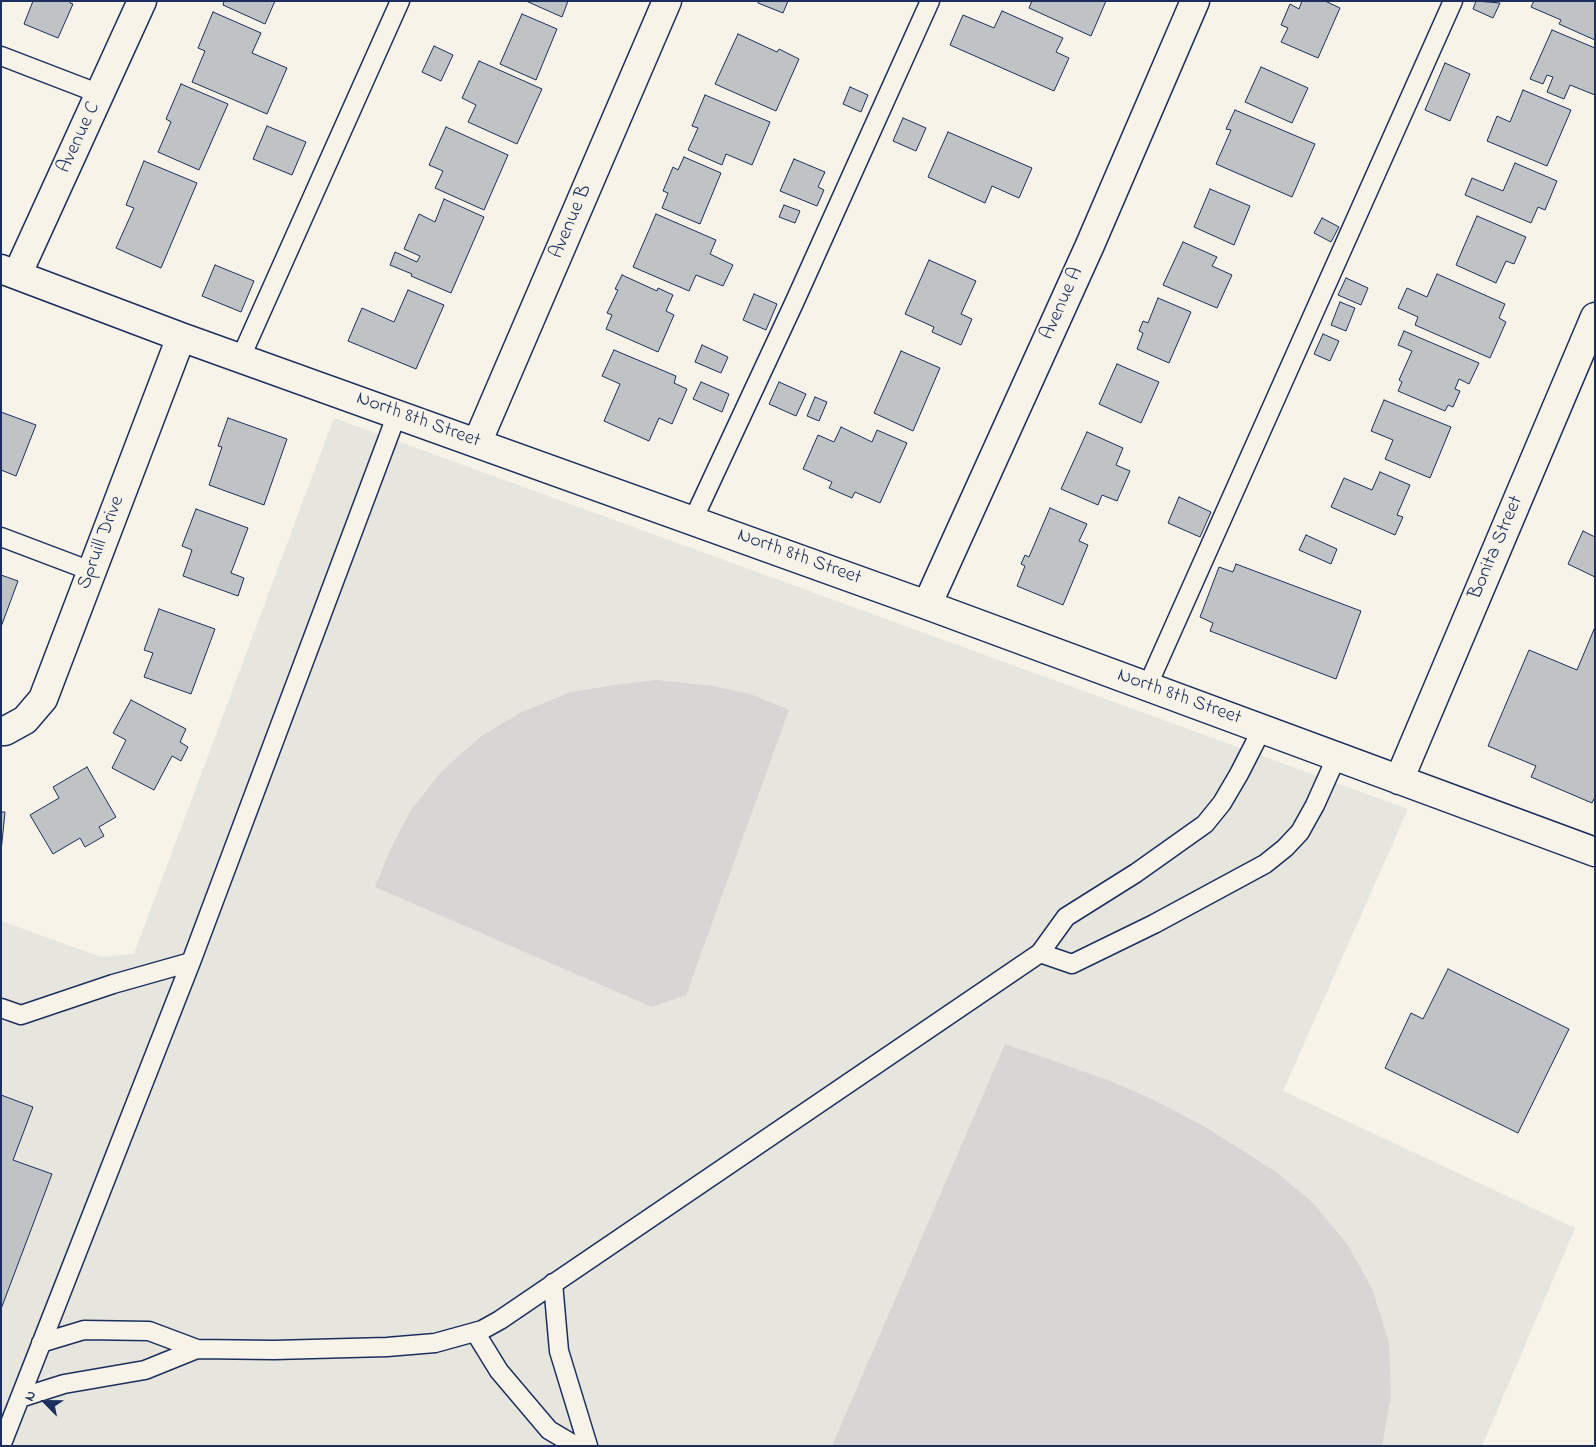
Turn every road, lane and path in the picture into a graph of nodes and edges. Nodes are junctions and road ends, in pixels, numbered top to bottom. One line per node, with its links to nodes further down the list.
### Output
1 (142, 1): 8 (street, Avenue C)
2 (400, 1): 12 (lane)
3 (667, 1): 14 (street, Avenue B)
4 (930, 1): 15 (lane)
5 (1195, 1): 18 (street, Avenue A)
6 (1453, 1): 19 (lane)
7 (1, 56): 8 (lane)
8 (100, 94): 9 (street, Avenue C)
9 (9, 272): 11 (street, North 8th Street)
10 (1595, 317): 23 (street, Bonita Street)
11 (181, 337): 12 (street, North 8th Street); 17 (street, Spruill Drive)
12 (241, 357): 13 (street, North 8th Street)
13 (397, 414): 14 (street, North 8th Street); 26 (lane)
14 (477, 443): 15 (street, North 8th Street)
15 (693, 520): 18 (street, North 8th Street)
16 (1, 537): 17 (lane)
17 (91, 571): 21 (street, Spruill Drive)
18 (927, 605): 19 (street, North 8th Street)
19 (1147, 687): 20 (street, North 8th Street)
20 (1262, 729): 22 (street, North 8th Street); 25 (lane)
21 (1, 731)
22 (1337, 756): 23 (street, North 8th Street); 25 (lane)
23 (1399, 780): 24 (street, North 8th Street)
24 (1595, 852)
25 (1040, 953): 28 (lane)
26 (191, 962): 27 (lane); 30 (lane)
27 (1, 1008)
28 (553, 1283): 29 (lane); 35 (lane)
29 (475, 1332): 31 (lane); 34 (lane)
30 (41, 1343): 31 (lane); 32 (lane)
31 (197, 1349): 32 (lane)
32 (20, 1398): 33 (lane)
33 (1, 1446)
34 (576, 1446)
35 (588, 1446)

